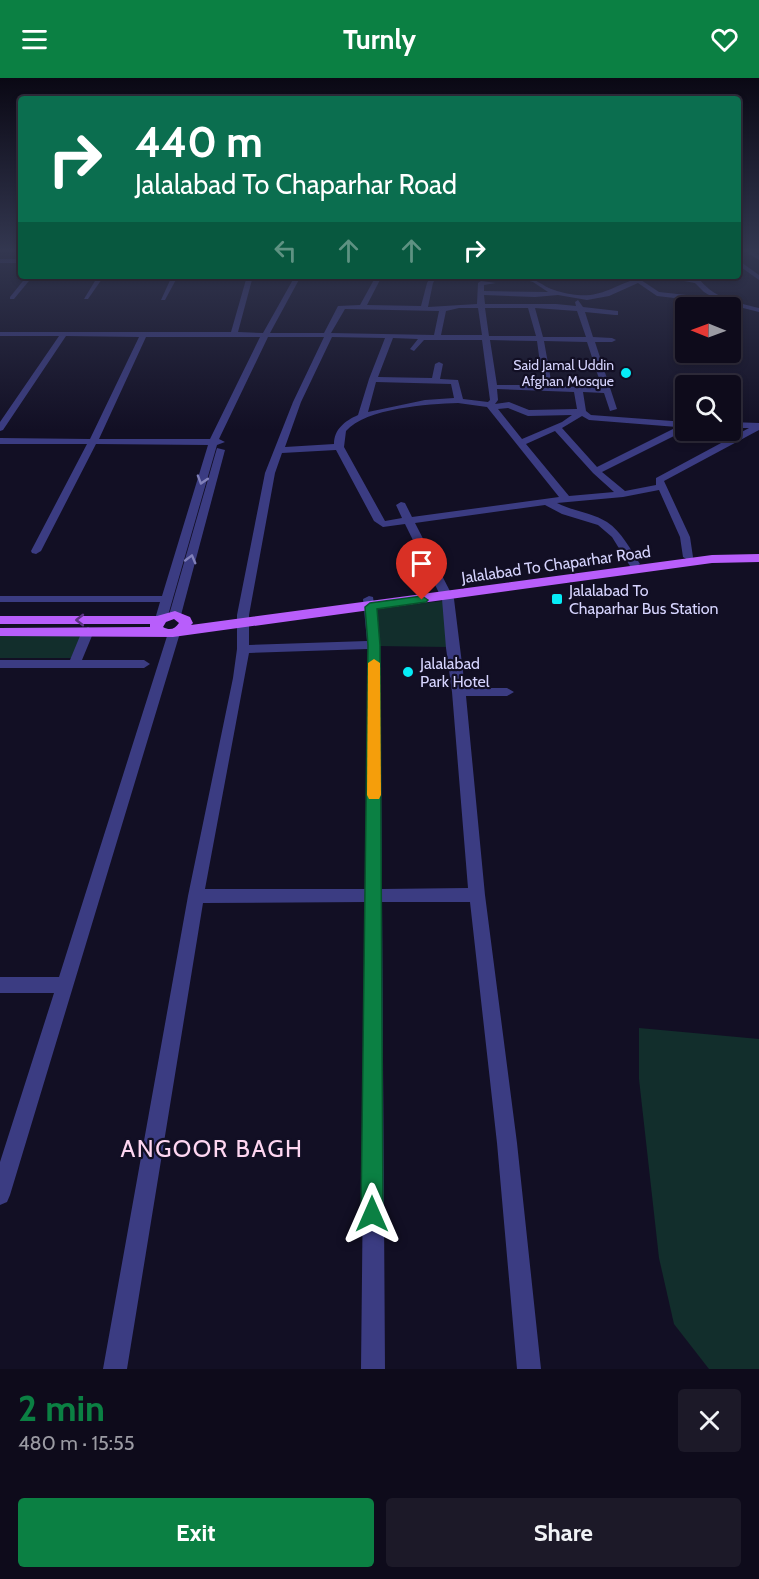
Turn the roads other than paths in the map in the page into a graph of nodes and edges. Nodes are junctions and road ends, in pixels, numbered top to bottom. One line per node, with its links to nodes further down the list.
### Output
1 (241, 310): 14 (street)
2 (281, 310): 15 (street)
3 (284, 310): 15 (street)
4 (340, 310): 16 (street)
5 (443, 310): 18 (street)
6 (482, 310): 19 (street)
7 (532, 310): 20 (street)
8 (579, 310): 21 (street)
9 (590, 310): 10 (street)
10 (615, 313)
11 (0, 334): 12 (street)
12 (64, 334): 13 (street); 40 (street)
13 (144, 334): 14 (street); 43 (street)
14 (234, 335): 15 (street)
15 (269, 335): 16 (street); 44 (street)
16 (328, 335): 17 (street); 47 (street)
17 (390, 336): 18 (street); 25 (street)
18 (437, 338): 19 (street); 23 (street)
19 (486, 339): 20 (street); 27 (street)
20 (540, 339): 21 (street); 28 (street)
21 (591, 339): 22 (street); 30 (street)
22 (612, 340)
23 (414, 350)
24 (439, 364): 26 (street)
25 (373, 379): 26 (street); 35 (street)
26 (436, 381): 31 (street)
27 (494, 387): 28 (street); 32 (street)
28 (544, 388): 29 (street)
29 (578, 390): 30 (street); 34 (street)
30 (608, 391): 33 (street)
31 (459, 400): 32 (street); 35 (street)
32 (491, 406): 34 (street); 45 (street)
33 (613, 409)
34 (582, 412): 36 (street); 39 (street)
35 (362, 416): 46 (street)
36 (675, 425)
37 (741, 425): 38 (street)
38 (759, 426): 49 (street)
39 (556, 427): 45 (street); 48 (street)
40 (0, 428)
41 (675, 432): 48 (street)
42 (0, 441): 43 (street)
43 (93, 441): 44 (street); 55 (street)
44 (218, 442): 62 (street, one-way to 62); 66 (street, one-way to 44)
45 (522, 442): 51 (street)
46 (339, 447): 47 (street); 54 (street)
47 (279, 450): 64 (street)
48 (596, 471): 50 (street)
49 (662, 487): 50 (street); 57 (street)
50 (623, 494): 51 (street)
51 (566, 499): 52 (street)
52 (547, 502): 54 (street); 59 (street)
53 (401, 505): 54 (street)
54 (408, 519): 60 (street)
55 (36, 551)
56 (759, 553): 57 (main road, Jalalabad To Chaparhar Road)
57 (688, 557): 59 (main road, Jalalabad To Chaparhar Road)
58 (759, 558): 60 (main road, Jalalabad To Chaparhar Road)
59 (634, 564): 60 (main road, Jalalabad To Chaparhar Road)
60 (445, 593): 63 (main road, Jalalabad To Chaparhar Road); 74 (street)
61 (0, 599): 62 (street)
62 (166, 600): 66 (street)
63 (370, 603): 64 (main road, Jalalabad To Chaparhar Road); 69 (street)
64 (243, 619): 66 (main road, Jalalabad To Chaparhar Road); 70 (street)
65 (0, 620): 66 (main road, Jalalabad To Chaparhar Road, one-way to 65)
66 (170, 624): 67 (main road, Jalalabad To Chaparhar Road); 80 (street)
67 (88, 631): 68 (main road, Jalalabad To Chaparhar Road); 71 (street)
68 (0, 632)
69 (374, 645): 70 (street); 76 (street)
70 (243, 649): 78 (street)
71 (75, 663): 72 (street); 73 (street)
72 (0, 664)
73 (144, 664)
74 (459, 692): 75 (street); 77 (street)
75 (507, 692)
76 (374, 894): 77 (street); 78 (street); 83 (street)
77 (477, 895): 84 (street)
78 (196, 896): 82 (street)
79 (0, 985): 80 (street)
80 (66, 985): 81 (street)
81 (0, 1195)
82 (115, 1369)
83 (373, 1369)
84 (529, 1369)

